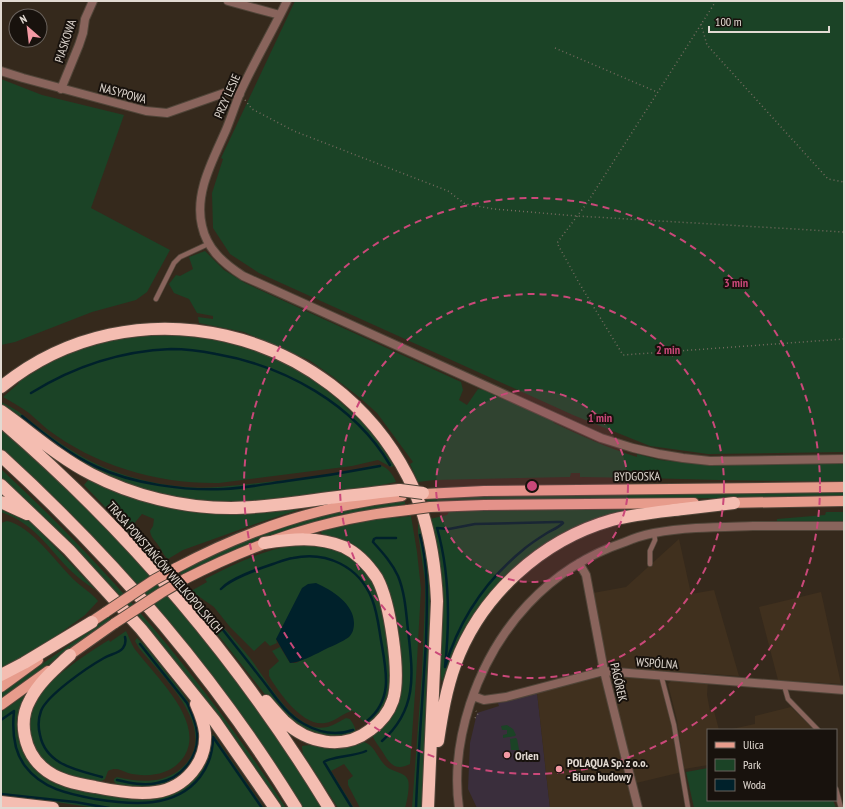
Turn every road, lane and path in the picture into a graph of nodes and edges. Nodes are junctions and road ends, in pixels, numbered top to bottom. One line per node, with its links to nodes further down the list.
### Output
1 (93, 1): 9 (street, PIASKOWA)
2 (228, 1): 5 (street)
3 (287, 1): 5 (street, PRZY LESIE)
4 (716, 1): 6 (path)
5 (280, 16): 11 (street, PRZY LESIE)
6 (701, 24): 10 (path); 12 (path)
7 (555, 48): 10 (path)
8 (1, 71): 9 (street, NASYPOWA)
9 (61, 89): 11 (street, NASYPOWA)
10 (657, 92): 13 (path)
11 (240, 94): 13 (path); 15 (street, PRZY LESIE)
12 (844, 182)
13 (577, 216): 14 (path); 17 (path)
14 (844, 232)
15 (208, 244): 16 (lane); 22 (street)
16 (156, 299)
17 (844, 339)
18 (1, 387): 49 (highway)
19 (1, 411): 25 (highway)
20 (1, 420): 39 (highway, TRASA POWSTAŃCÓW WIELKOPOLSKICH)
21 (1, 456): 54 (highway)
22 (844, 459)
23 (1, 485): 30 (highway)
24 (844, 487): 26 (main road, BYDGOSKA)
25 (401, 493): 26 (highway, bridge); 36 (main road, bridge)
26 (426, 493)
27 (844, 501): 29 (main road)
28 (1, 502): 30 (highway)
29 (734, 502): 33 (main road, bridge); 49 (highway)
30 (46, 526): 44 (highway)
31 (844, 526): 32 (street)
32 (654, 533): 34 (street); 35 (lane)
33 (264, 543): 37 (main road, bridge); 39 (highway)
34 (579, 563): 38 (street, PAGÓREK); 46 (street)
35 (650, 564)
36 (92, 622): 40 (highway); 43 (main road)
37 (70, 655): 44 (highway); 47 (main road)
38 (604, 671): 41 (street, WSPÓLNA); 46 (street, WSPÓLNA); 58 (street, PAGÓREK)
39 (236, 672): 55 (highway, TRASA POWSTAŃCÓW WIELKOPOLSKICH)
40 (1, 675)
41 (661, 675): 42 (street, WSPÓLNA); 59 (lane)
42 (784, 685): 45 (street, WSPÓLNA); 48 (lane)
43 (1, 687)
44 (189, 690): 53 (highway)
45 (844, 690)
46 (473, 696): 57 (street)
47 (1, 705)
48 (817, 729)
49 (430, 778): 56 (highway)
50 (837, 793): 60 (lane)
51 (1, 802): 52 (highway)
52 (53, 808)
53 (275, 808)
54 (296, 808)
55 (329, 808)
56 (428, 808)
57 (459, 808)
58 (638, 808)
59 (688, 808)
60 (841, 808)

